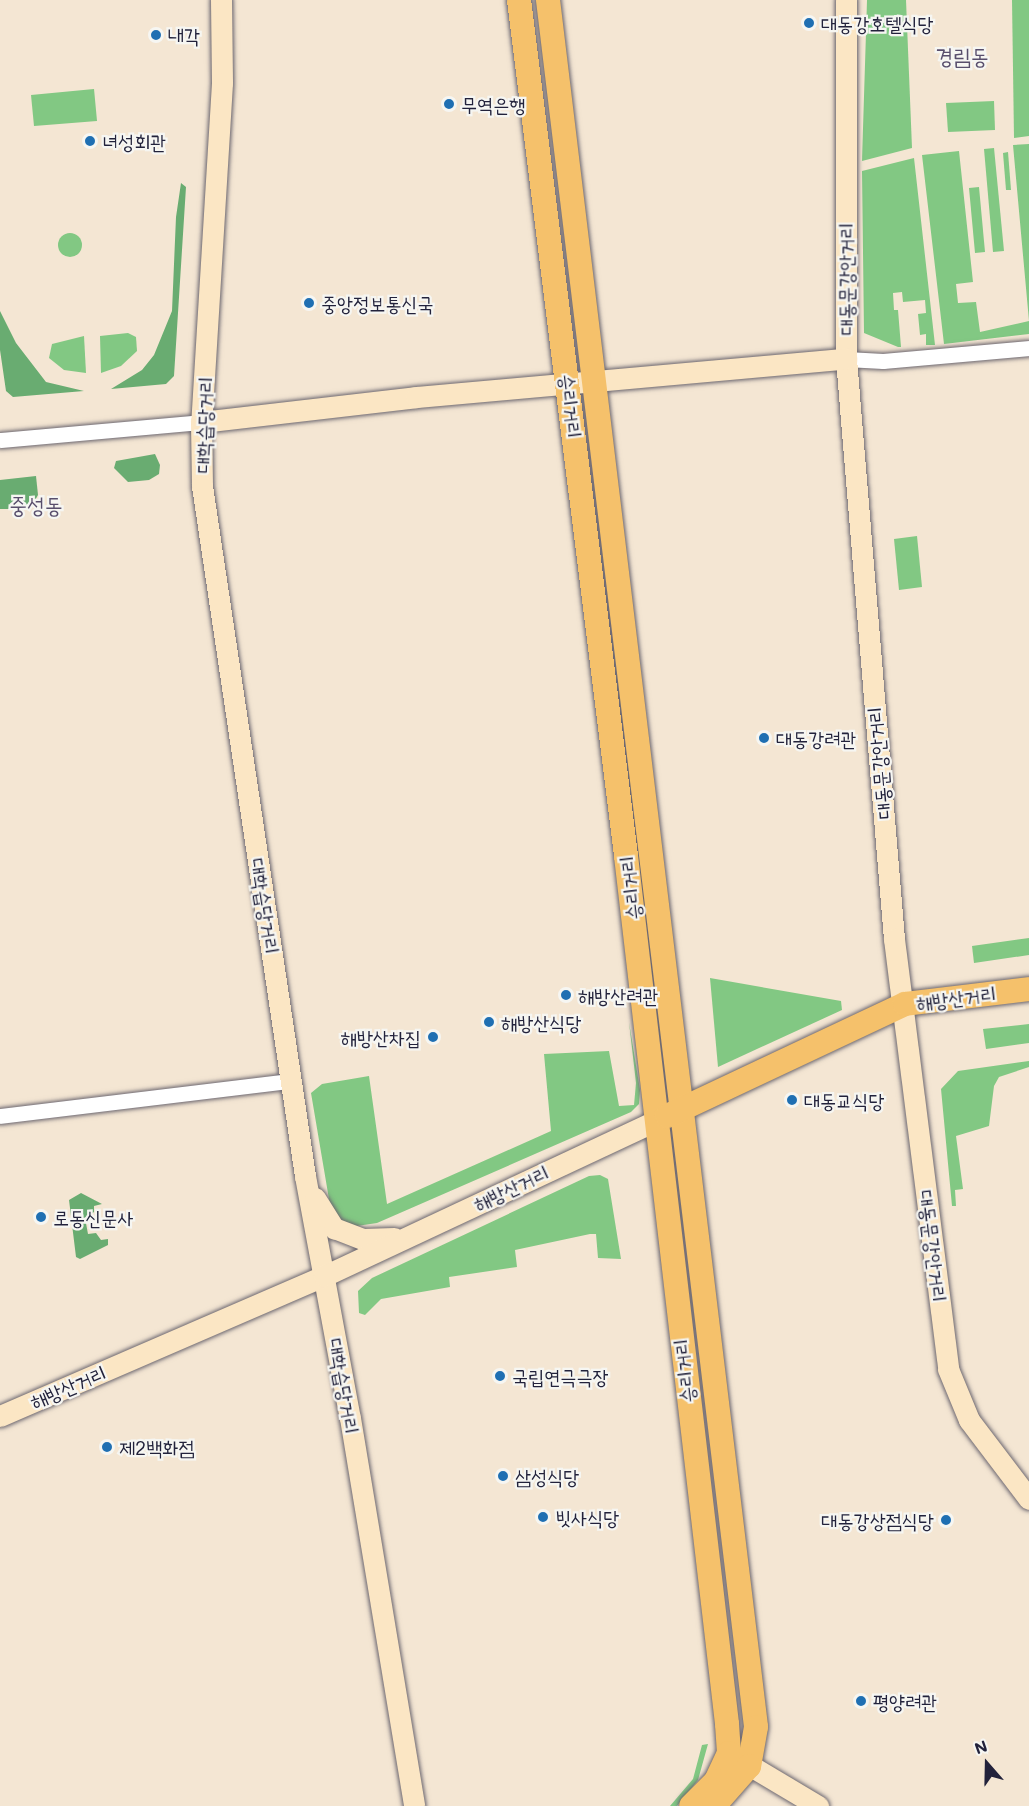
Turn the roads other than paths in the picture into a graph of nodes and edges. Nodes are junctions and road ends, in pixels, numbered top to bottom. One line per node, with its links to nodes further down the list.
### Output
1 (221, 0): 9 (main road, 대학습당거리)
2 (519, 0): 8 (main road, 승리거리)
3 (548, 0): 7 (main road, 승리거리)
4 (846, 0): 6 (main road, 대동문강안거리)
5 (1029, 348): 6 (street)
6 (846, 359): 7 (main road); 12 (main road, 대동문강안거리)
7 (594, 380): 8 (main road); 14 (main road, 승리거리)
8 (568, 383): 9 (main road); 16 (main road, 승리거리)
9 (201, 422): 10 (street); 13 (main road, 대학습당거리)
10 (0, 440)
11 (1029, 989): 12 (main road, 해방산거리)
12 (905, 1004): 14 (main road, 해방산거리); 21 (main road, 대동문강안거리)
13 (291, 1081): 15 (street); 17 (main road, 대학습당거리)
14 (681, 1109): 16 (main road, 해방산거리); 23 (main road, 승리거리)
15 (0, 1116)
16 (657, 1120): 18 (main road, 해방산거리); 22 (main road, 승리거리)
17 (305, 1176): 18 (main road); 19 (main road, 대학습당거리)
18 (403, 1238): 19 (main road, 해방산거리)
19 (324, 1276): 20 (main road, 해방산거리); 24 (main road, 대학습당거리)
20 (0, 1416)
21 (1029, 1499)
22 (729, 1753): 23 (main road); 25 (main road)
23 (749, 1766): 26 (main road); 27 (main road)
24 (414, 1806)
25 (691, 1806)
26 (714, 1806)
27 (818, 1806)

